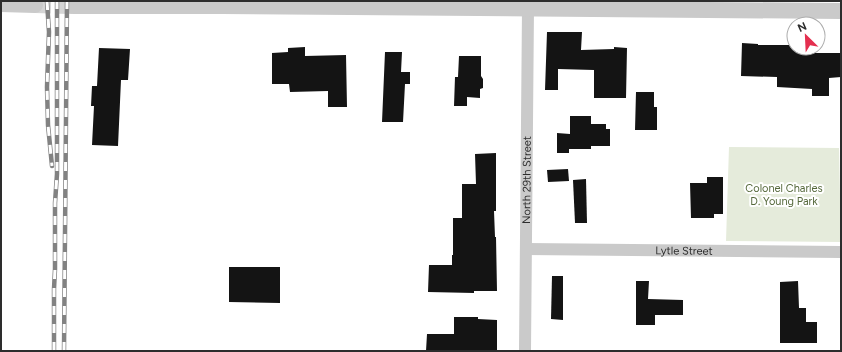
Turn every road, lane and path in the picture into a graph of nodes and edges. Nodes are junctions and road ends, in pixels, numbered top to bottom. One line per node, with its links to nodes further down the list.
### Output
1 (122, 3): 3 (street); 6 (street)
2 (1, 4): 4 (street)
3 (383, 4): 7 (street)
4 (35, 5)
5 (717, 5): 7 (street); 8 (street)
6 (73, 6)
7 (528, 8): 9 (street, North 29th Street)
8 (841, 11)
9 (526, 249): 10 (street, Lytle Street); 11 (street, North 29th Street)
10 (841, 252)
11 (525, 351)

